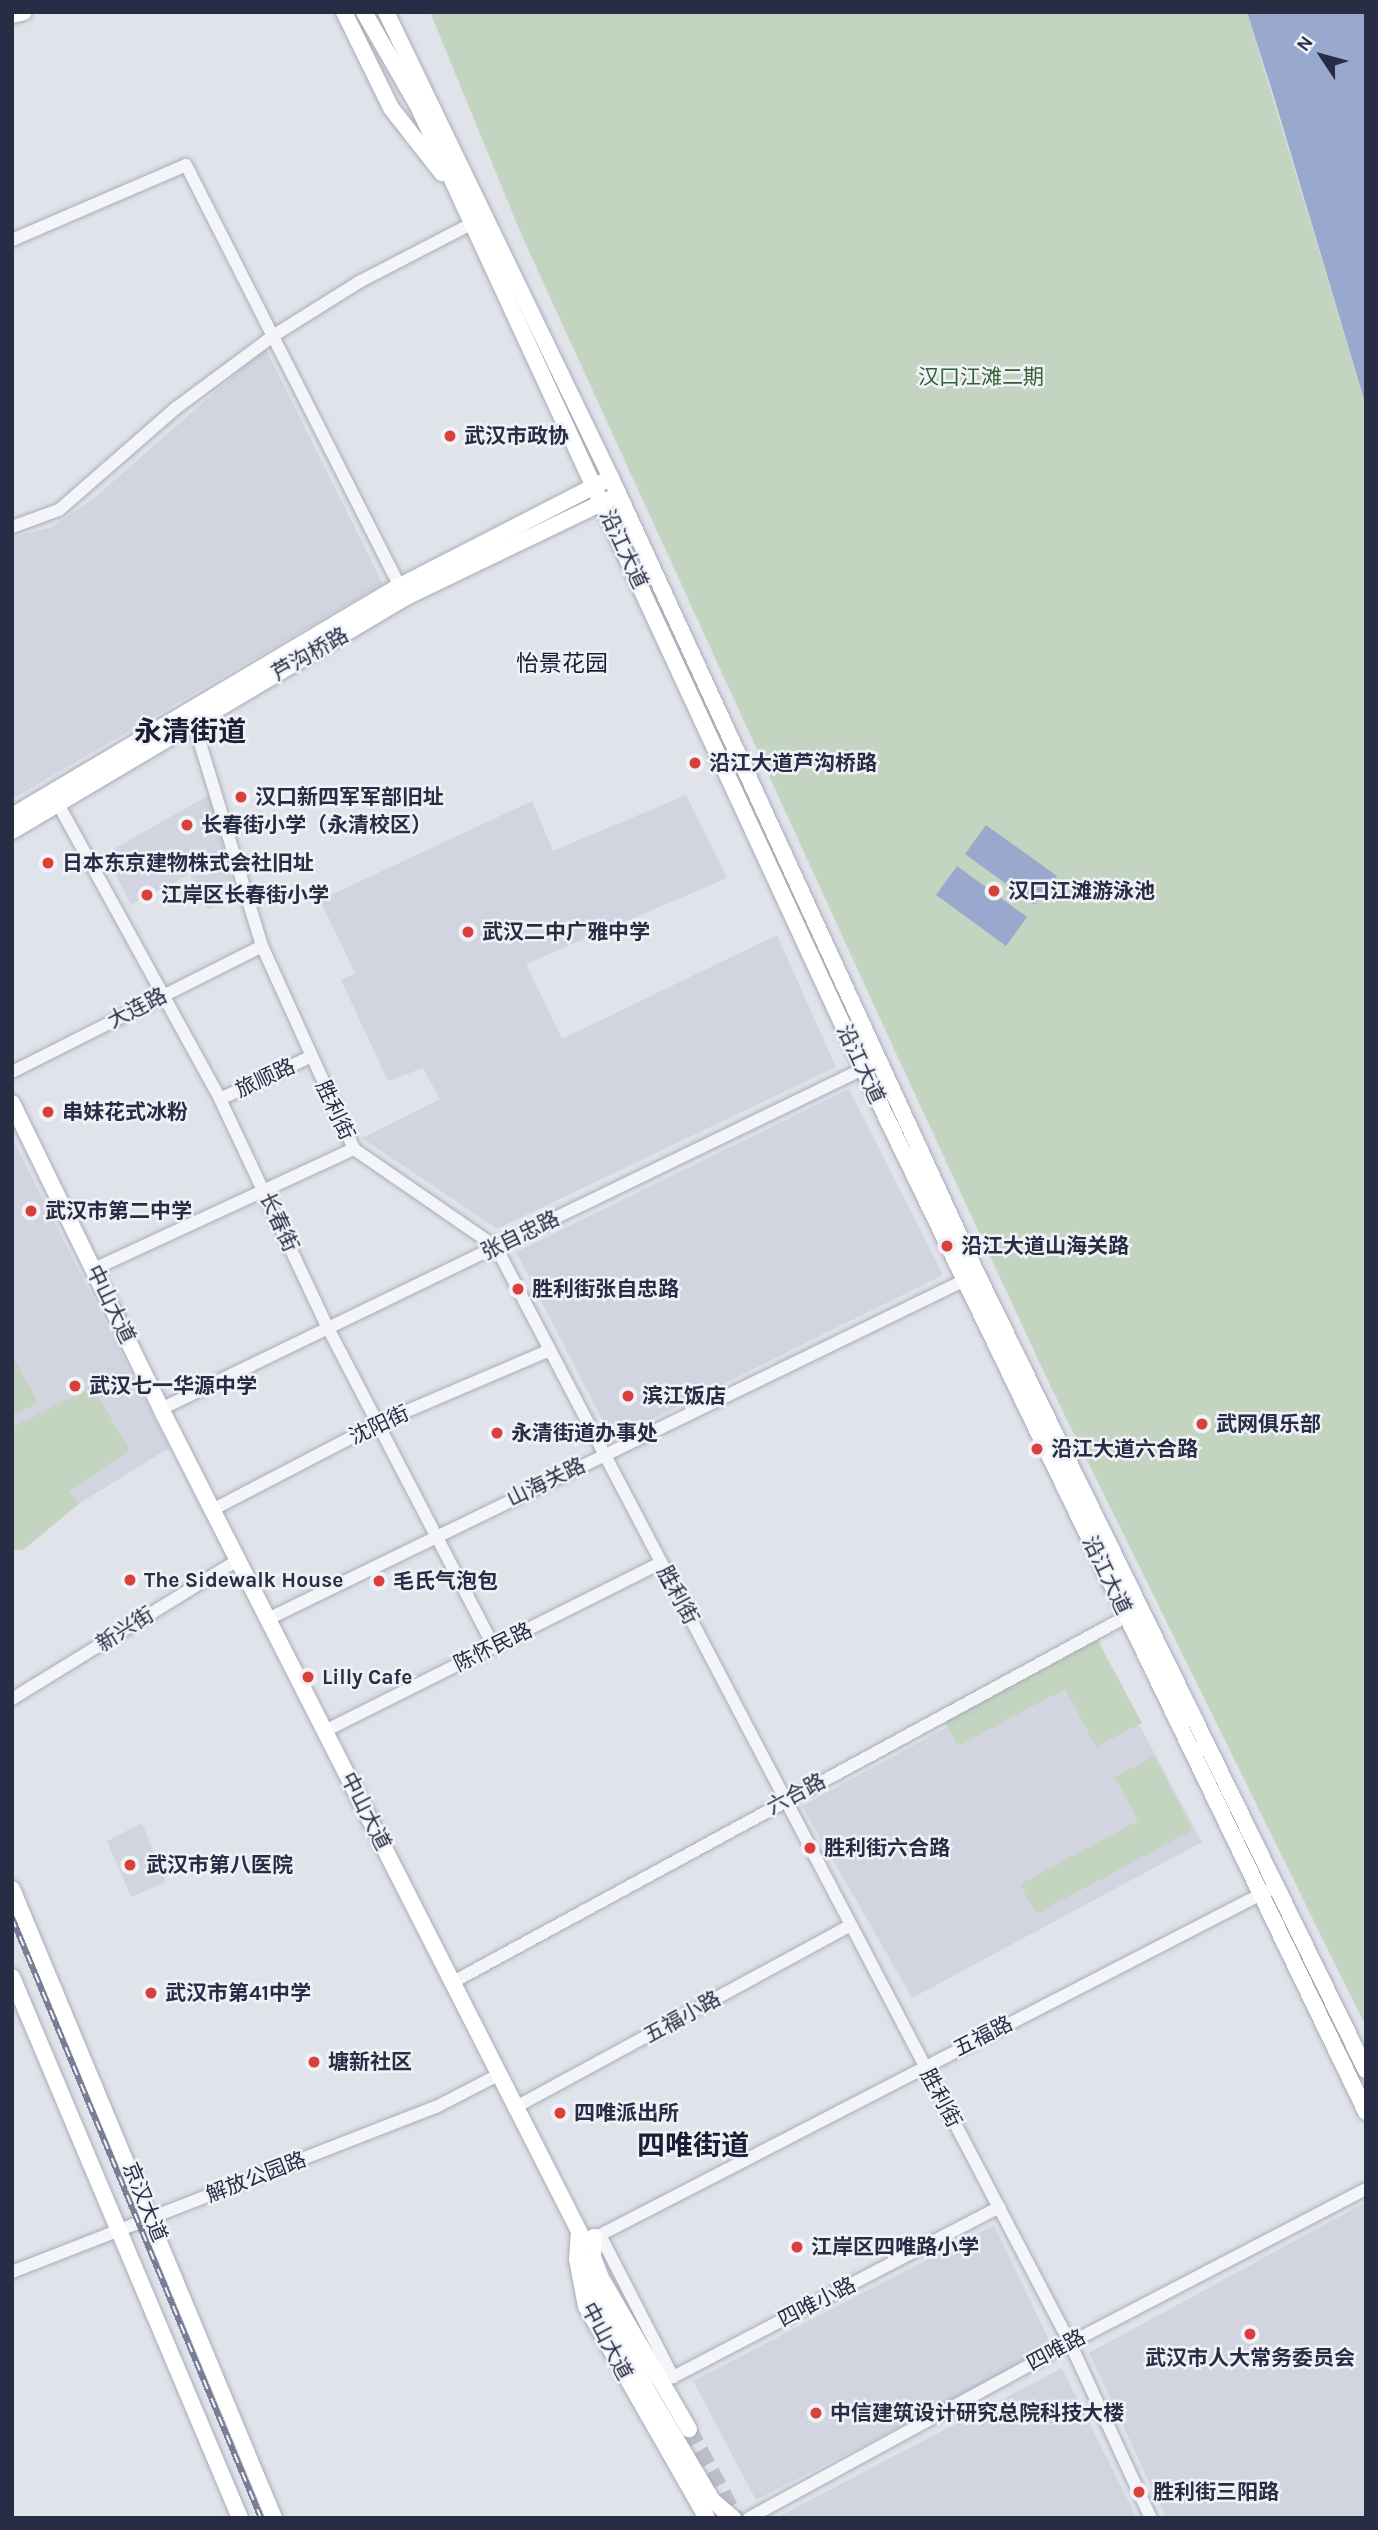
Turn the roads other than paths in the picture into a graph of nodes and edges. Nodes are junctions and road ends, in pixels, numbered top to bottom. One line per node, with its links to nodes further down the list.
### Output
1 (24, 12): 5 (main road)
2 (344, 12): 6 (main road)
3 (365, 12): 6 (main road, 沿江大道)
4 (386, 12): 10 (main road, 沿江大道)
5 (12, 15)
6 (456, 190): 7 (main road, 沿江大道)
7 (473, 223): 9 (street); 11 (main road, 沿江大道)
8 (14, 236): 9 (street)
9 (273, 337): 14 (street); 15 (street)
10 (611, 478): 11 (main road, 芦沟桥路); 12 (main road, 沿江大道)
11 (594, 486): 13 (main road, 沿江大道); 15 (main road, 芦沟桥路)
12 (618, 494): 13 (main road, 芦沟桥路); 23 (main road, 沿江大道)
13 (602, 502): 15 (main road, 芦沟桥路); 24 (main road, 沿江大道)
14 (12, 527)
15 (403, 592): 16 (main road, 芦沟桥路)
16 (191, 715): 17 (main road, 芦沟桥路); 18 (main road, 芦沟桥路); 20 (street, 胜利街)
17 (57, 802): 19 (main road, 芦沟桥路); 21 (street, 长春街)
18 (12, 816)
19 (12, 831)
20 (262, 946): 21 (street, 大连路); 22 (street, 胜利街)
21 (162, 995): 25 (street, 大连路); 26 (street, 长春街)
22 (310, 1057): 26 (street, 旅顺路); 28 (street, 胜利街)
23 (878, 1061): 24 (street, 张自忠路); 32 (main road, 沿江大道)
24 (863, 1069): 30 (street, 张自忠路); 32 (main road, 沿江大道)
25 (12, 1072)
26 (220, 1099): 29 (street, 长春街)
27 (12, 1103): 31 (main road, 中山大道)
28 (354, 1149): 29 (street); 30 (street, 胜利街)
29 (264, 1192): 31 (street); 33 (street, 长春街)
30 (496, 1247): 33 (street, 张自忠路); 34 (street, 胜利街)
31 (94, 1269): 35 (main road, 中山大道)
32 (971, 1277): 37 (street, 山海关路); 42 (main road, 沿江大道)
33 (328, 1328): 35 (street, 张自忠路); 36 (street, 长春街)
34 (550, 1350): 36 (street, 沈阳街); 37 (street, 胜利街)
35 (161, 1409): 38 (main road, 中山大道)
36 (379, 1423): 38 (street, 沈阳街); 39 (street, 长春街)
37 (604, 1454): 39 (street, 山海关路); 41 (street, 胜利街)
38 (212, 1510): 40 (main road, 中山大道)
39 (439, 1535): 43 (street, 山海关路); 44 (street, 长春街)
40 (238, 1560): 43 (main road, 中山大道); 45 (street, 新兴街)
41 (662, 1563): 44 (street, 陈怀民路); 47 (street, 胜利街)
42 (1133, 1612): 47 (street, 六合路); 48 (main road, 沿江大道); 50 (main road, 沿江大道)
43 (268, 1619): 46 (main road, 中山大道)
44 (494, 1647): 46 (street, 陈怀民路)
45 (12, 1699)
46 (325, 1731): 53 (main road, 中山大道)
47 (785, 1800): 51 (street, 胜利街); 53 (street, 六合路)
48 (1277, 1886): 50 (street, 五福路); 55 (main road, 沿江大道)
49 (12, 1889): 61 (main road, 京汉大道)
50 (1260, 1894): 54 (street, 五福路); 58 (main road, 沿江大道)
51 (851, 1925): 54 (street, 胜利街); 57 (street, 五福小路)
52 (12, 1977): 62 (main road, 京汉大道)
53 (453, 1982): 56 (main road, 中山大道)
54 (924, 2066): 60 (street, 胜利街); 63 (street, 五福路)
55 (1366, 2070)
56 (496, 2076): 57 (main road, 中山大道); 61 (street, 解放公园路)
57 (514, 2108): 63 (main road, 中山大道)
58 (1366, 2112)
59 (1366, 2189): 65 (street, 四唯路)
60 (999, 2207): 65 (street, 胜利街); 66 (street, 四唯小路)
61 (152, 2218): 62 (street, 解放公园路); 69 (main road, 京汉大道)
62 (118, 2233): 64 (street, 解放公园路); 68 (main road, 京汉大道)
63 (590, 2235): 66 (street, 中山大道); 67 (main road); 70 (main road, 中山大道); 71 (main road, 中山大道)
64 (12, 2272)
65 (1070, 2343): 72 (street, 四唯路); 73 (street, 胜利街)
66 (673, 2377)
67 (689, 2429)
68 (240, 2518)
69 (274, 2518)
70 (707, 2518)
71 (733, 2518)
72 (749, 2518)
73 (1151, 2518)

